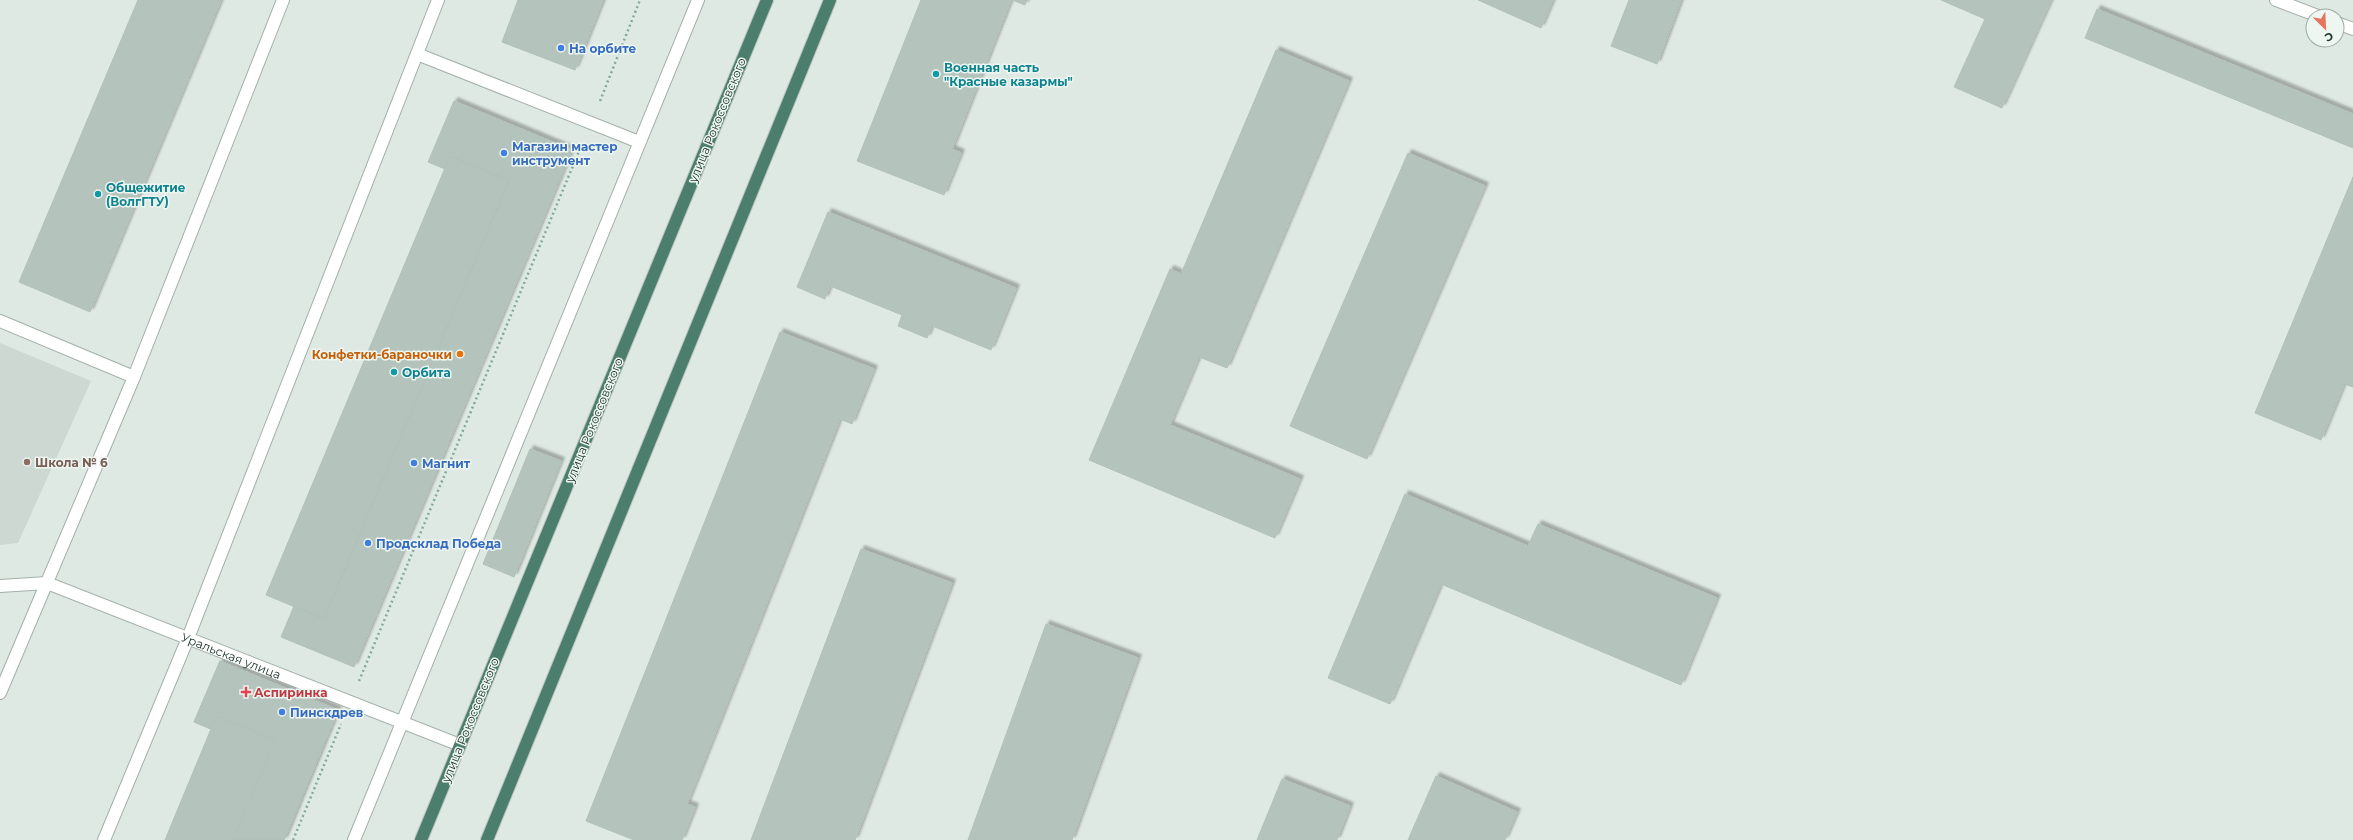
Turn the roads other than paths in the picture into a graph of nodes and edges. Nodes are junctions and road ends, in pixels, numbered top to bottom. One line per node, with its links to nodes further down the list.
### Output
1 (283, 0): 11 (street)
2 (438, 0): 8 (street)
3 (698, 0): 9 (street)
4 (767, 0): 17 (highway, улица Рокоссовского)
5 (830, 0): 21 (highway)
6 (2276, 0): 7 (street)
7 (2305, 11)
8 (417, 54): 9 (street); 14 (street)
9 (640, 142): 16 (street)
10 (0, 321): 11 (street)
11 (134, 377): 12 (street)
12 (47, 583): 13 (street, Уральская улица); 14 (street, Уральская улица); 15 (street)
13 (0, 586)
14 (188, 638): 16 (street, Уральская улица); 18 (street)
15 (0, 693)
16 (402, 723): 17 (street, Уральская улица); 19 (street)
17 (460, 745): 20 (highway, улица Рокоссовского)
18 (104, 840)
19 (354, 840)
20 (421, 840)
21 (487, 840)

